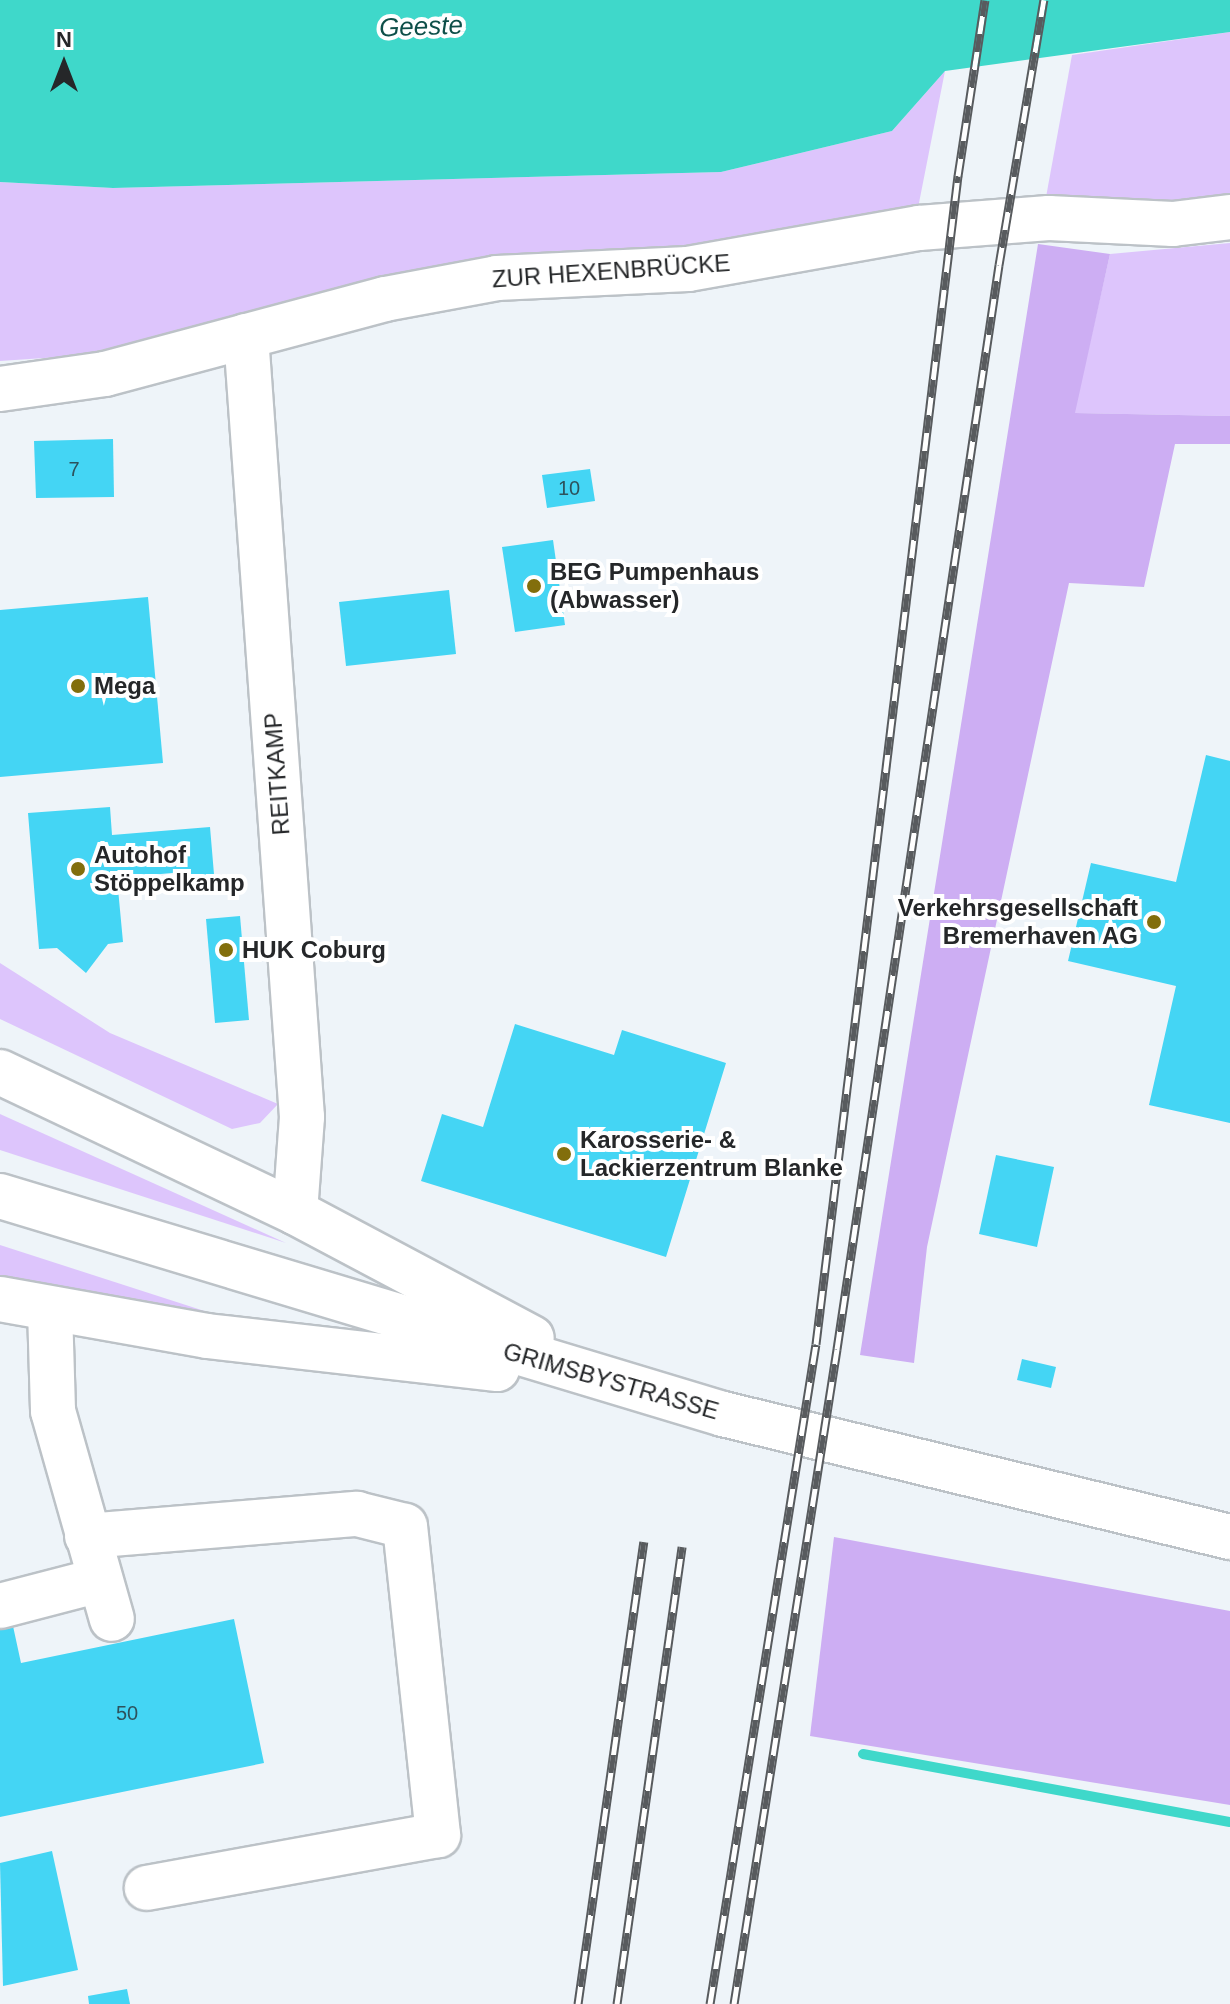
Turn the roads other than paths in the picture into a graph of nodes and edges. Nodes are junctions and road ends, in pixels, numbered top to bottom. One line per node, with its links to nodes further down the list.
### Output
1 (1230, 217): 2 (main road, ZUR HEXENBRÜCKE)
2 (246, 336): 3 (main road, ZUR HEXENBRÜCKE); 6 (main road, REITKAMP)
3 (0, 389)
4 (0, 1072): 6 (main road)
5 (0, 1196): 9 (main road, GRIMSBYSTRASSE)
6 (295, 1212): 9 (main road)
7 (0, 1299): 8 (main road)
8 (50, 1309): 9 (main road); 10 (main road)
9 (615, 1383): 11 (main road, GRIMSBYSTRASSE)
10 (87, 1536): 12 (main road); 13 (main road)
11 (1230, 1537)
12 (0, 1606)
13 (147, 1888)

